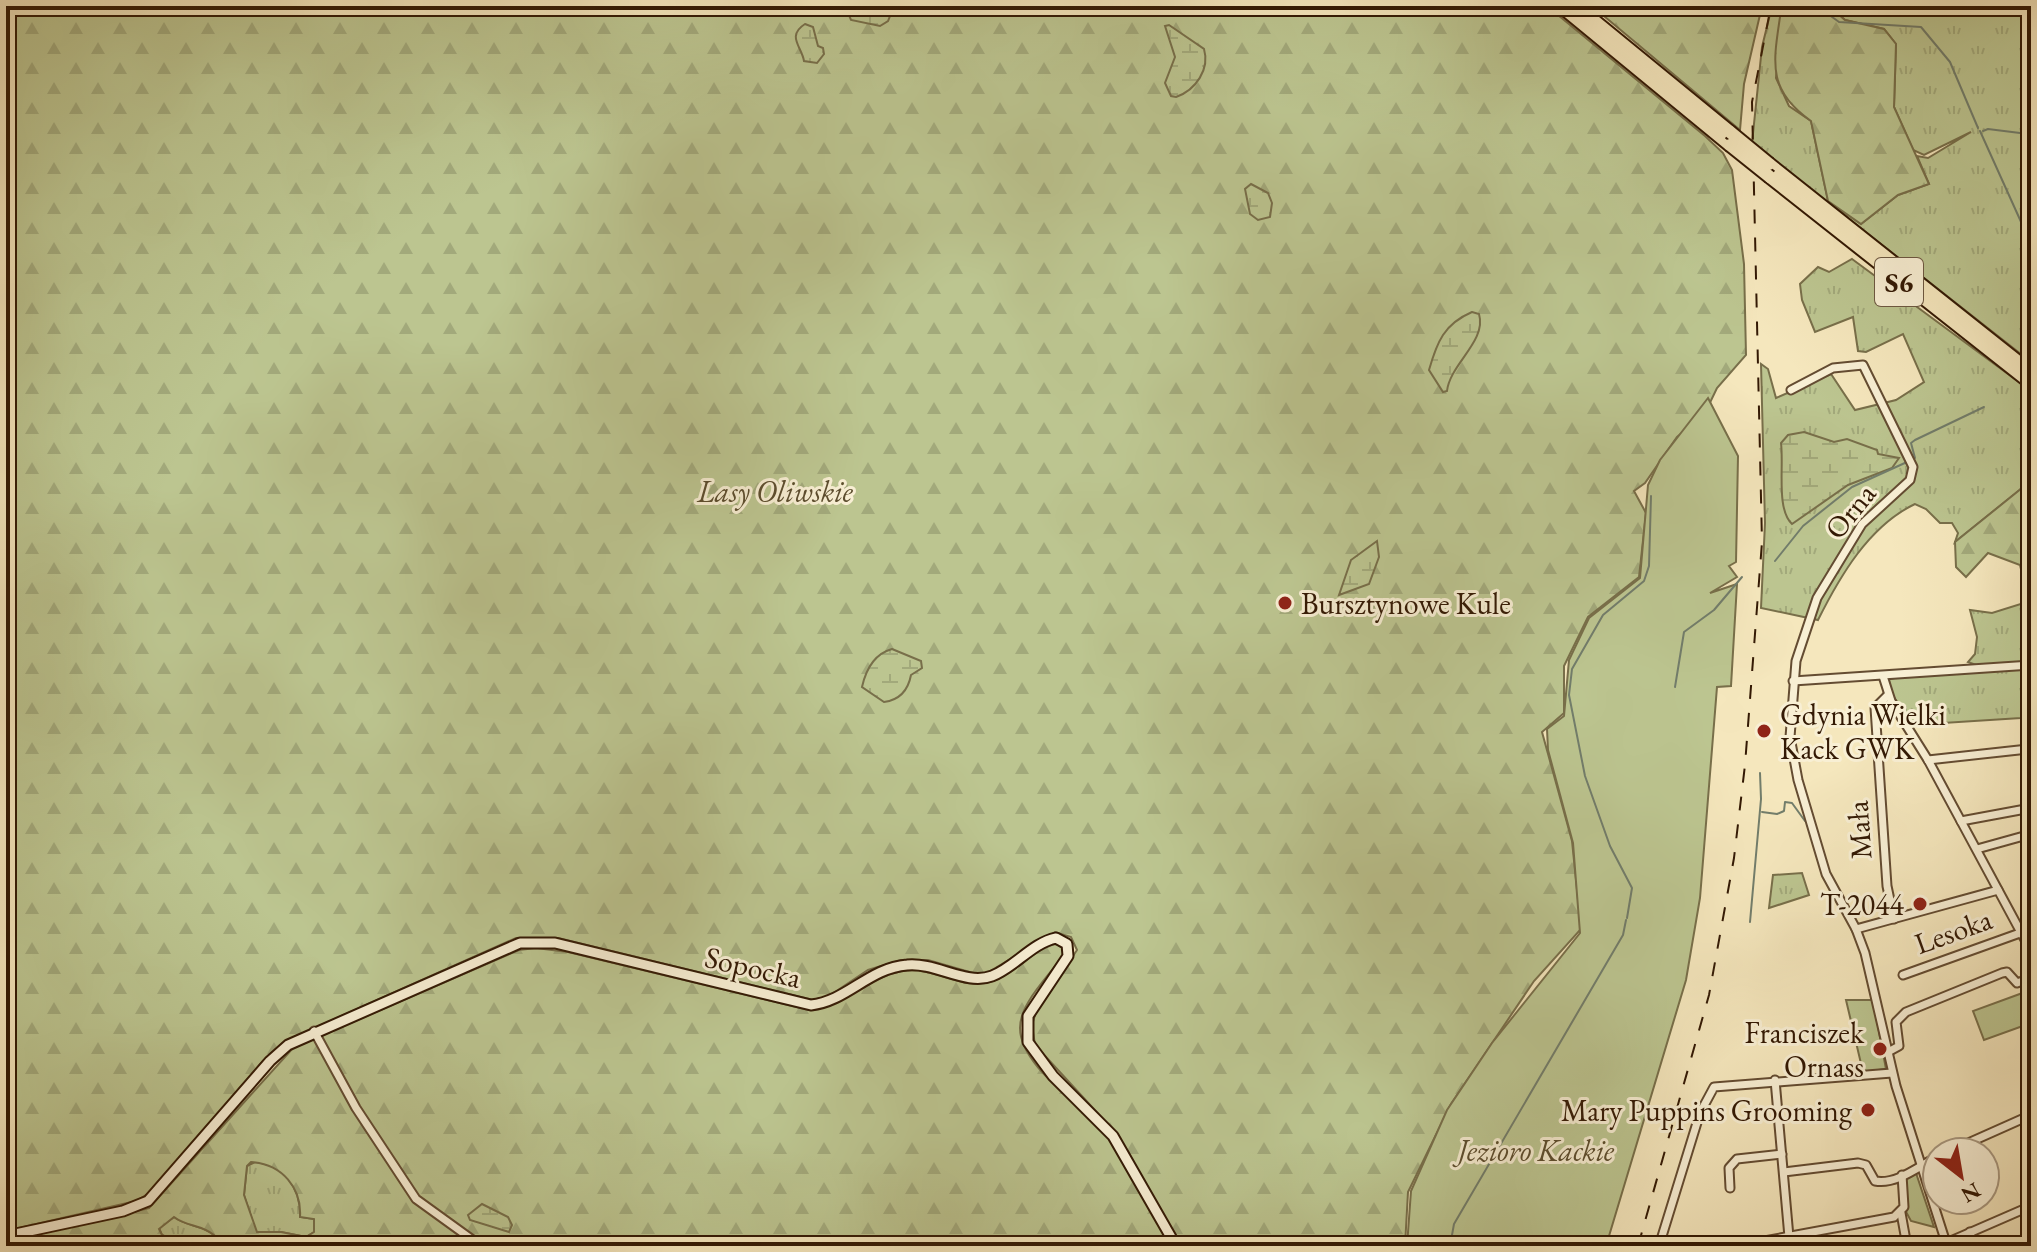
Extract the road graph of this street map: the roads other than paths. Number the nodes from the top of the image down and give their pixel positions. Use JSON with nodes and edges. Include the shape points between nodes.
{"nodes":[{"id":1,"x":1561,"y":6,"type":"edge"},
{"id":2,"x":1576,"y":6,"type":"edge"},
{"id":3,"x":1730,"y":138,"type":"junction"},
{"id":4,"x":1769,"y":171,"type":"junction"},
{"id":5,"x":2031,"y":372,"type":"edge"},
{"id":6,"x":2031,"y":383,"type":"edge"},
{"id":7,"x":1791,"y":390,"type":"dead end"},
{"id":8,"x":2031,"y":665,"type":"edge"},
{"id":9,"x":1883,"y":676,"type":"junction"},
{"id":10,"x":1793,"y":681,"type":"junction"},
{"id":11,"x":1888,"y":695,"type":"junction"},
{"id":12,"x":2031,"y":717,"type":"edge"},
{"id":13,"x":2028,"y":749,"type":"junction"},
{"id":14,"x":1928,"y":760,"type":"junction"},
{"id":15,"x":2031,"y":780,"type":"edge"},
{"id":16,"x":2031,"y":808,"type":"edge"},
{"id":17,"x":1961,"y":821,"type":"junction"},
{"id":18,"x":2031,"y":834,"type":"edge"},
{"id":19,"x":1977,"y":849,"type":"junction"},
{"id":20,"x":1998,"y":890,"type":"junction"},
{"id":21,"x":1894,"y":919,"type":"junction"},
{"id":22,"x":1856,"y":929,"type":"junction"},
{"id":23,"x":2020,"y":933,"type":"junction"},
{"id":24,"x":2031,"y":951,"type":"edge"},
{"id":25,"x":1903,"y":975,"type":"dead end"},
{"id":26,"x":2031,"y":978,"type":"edge"},
{"id":27,"x":314,"y":1031,"type":"junction"},
{"id":28,"x":1888,"y":1052,"type":"junction"},
{"id":29,"x":1892,"y":1073,"type":"junction"},
{"id":30,"x":1775,"y":1080,"type":"junction"},
{"id":31,"x":2031,"y":1115,"type":"edge"},
{"id":32,"x":1984,"y":1136,"type":"edge"},
{"id":33,"x":1782,"y":1154,"type":"junction"},
{"id":34,"x":1921,"y":1167,"type":"joint"},
{"id":35,"x":1784,"y":1172,"type":"junction"},
{"id":36,"x":1902,"y":1175,"type":"junction"},
{"id":37,"x":1730,"y":1188,"type":"dead end"},
{"id":38,"x":2031,"y":1206,"type":"edge"},
{"id":39,"x":1901,"y":1213,"type":"junction"},
{"id":40,"x":1938,"y":1216,"type":"edge"},
{"id":41,"x":1970,"y":1232,"type":"junction"},
{"id":42,"x":6,"y":1236,"type":"edge"},
{"id":43,"x":1789,"y":1237,"type":"junction"},
{"id":44,"x":1947,"y":1244,"type":"edge"},
{"id":45,"x":481,"y":1246,"type":"edge"},
{"id":46,"x":1176,"y":1246,"type":"edge"},
{"id":47,"x":1659,"y":1246,"type":"edge"},
{"id":48,"x":1737,"y":1246,"type":"edge"},
{"id":49,"x":1907,"y":1246,"type":"edge"},
{"id":50,"x":1973,"y":1246,"type":"edge"}],
"edges":[{"from":1,"to":3,"type":"highway","number":"S6"},
{"from":2,"to":3,"type":"highway","number":"S6"},
{"from":3,"to":4,"type":"highway","number":"S6","bridge":true},
{"from":4,"to":5,"type":"highway","number":"S6"},
{"from":4,"to":6,"type":"highway","number":"S6"},
{"from":7,"to":10,"type":"street","name":"Orna","via":[[1833,368],[1863,365],[1913,472],[1853,536],[1817,598],[1800,641]]},
{"from":8,"to":9,"type":"street"},
{"from":9,"to":10,"type":"street"},
{"from":9,"to":11,"type":"street"},
{"from":10,"to":22,"type":"street","via":[[1790,737],[1798,780],[1826,874]]},
{"from":11,"to":14,"type":"street"},
{"from":11,"to":21,"type":"street","name":"Mała","via":[[1875,708],[1887,886]]},
{"from":12,"to":13,"type":"street","via":[[2026,725]]},
{"from":13,"to":14,"type":"street"},
{"from":13,"to":15,"type":"street"},
{"from":14,"to":17,"type":"street"},
{"from":16,"to":17,"type":"street"},
{"from":17,"to":19,"type":"street"},
{"from":18,"to":19,"type":"street"},
{"from":19,"to":20,"type":"street"},
{"from":20,"to":21,"type":"street"},
{"from":20,"to":23,"type":"street"},
{"from":21,"to":22,"type":"street"},
{"from":22,"to":28,"type":"street"},
{"from":23,"to":24,"type":"street"},
{"from":23,"to":25,"type":"street","name":"Lesoka"},
{"from":26,"to":28,"type":"street","via":[[2017,983],[2002,973],[1906,1012],[1896,1022],[1899,1046]]},
{"from":27,"to":42,"type":"main road","name":"Sopocka","via":[[278,1053],[148,1201]]},
{"from":27,"to":45,"type":"street","via":[[356,1108],[416,1199]]},
{"from":27,"to":46,"type":"main road","name":"Sopocka","via":[[527,941],[559,944],[811,1005],[834,1000],[872,974],[899,966],[937,967],[984,979],[1046,941],[1061,939],[1068,956],[1031,1010],[1028,1042],[1053,1076],[1113,1136]]},
{"from":28,"to":29,"type":"street"},
{"from":29,"to":30,"type":"street"},
{"from":29,"to":34,"type":"street"},
{"from":30,"to":33,"type":"street"},
{"from":30,"to":47,"type":"street","via":[[1714,1087],[1700,1113]]},
{"from":31,"to":32,"type":"street"},
{"from":33,"to":35,"type":"street"},
{"from":33,"to":37,"type":"street","via":[[1737,1159],[1729,1168]]},
{"from":34,"to":36,"type":"street"},
{"from":35,"to":36,"type":"street","via":[[1858,1163],[1878,1181]]},
{"from":35,"to":43,"type":"street"},
{"from":36,"to":39,"type":"street"},
{"from":38,"to":41,"type":"street"},
{"from":39,"to":43,"type":"street"},
{"from":39,"to":49,"type":"street"},
{"from":40,"to":44,"type":"street"},
{"from":41,"to":44,"type":"street"},
{"from":41,"to":50,"type":"street"},
{"from":43,"to":48,"type":"street"}]}
